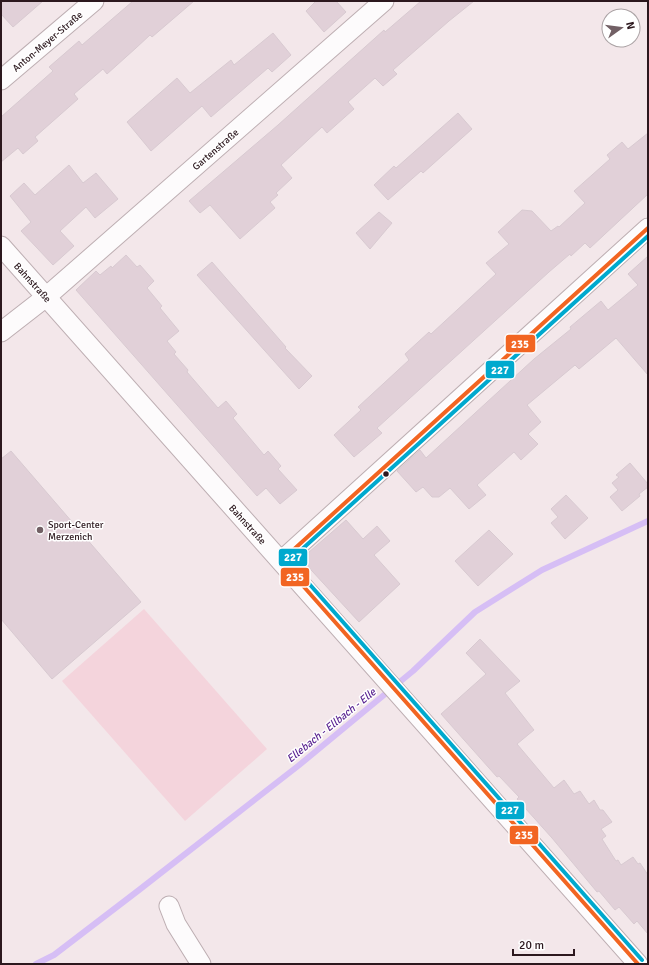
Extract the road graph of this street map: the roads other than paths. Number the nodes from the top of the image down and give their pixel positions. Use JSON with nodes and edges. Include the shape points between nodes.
{"nodes":[{"id":1,"x":94,"y":1,"type":"edge"},
{"id":2,"x":384,"y":1,"type":"edge"},
{"id":3,"x":1,"y":80,"type":"edge"},
{"id":4,"x":648,"y":228,"type":"edge"},
{"id":5,"x":1,"y":246,"type":"edge"},
{"id":6,"x":46,"y":297,"type":"junction"},
{"id":7,"x":1,"y":332,"type":"edge"},
{"id":8,"x":280,"y":561,"type":"junction"},
{"id":9,"x":168,"y":906,"type":"dead end"},
{"id":10,"x":201,"y":964,"type":"edge"},
{"id":11,"x":638,"y":964,"type":"edge"}],
"edges":[{"from":1,"to":3,"type":"street","name":"Anton-Meyer-Straße"},
{"from":2,"to":6,"type":"street","name":"Gartenstraße"},
{"from":4,"to":8,"type":"street"},
{"from":5,"to":6,"type":"street","name":"Bahnstraße"},
{"from":6,"to":7,"type":"street","name":"Gartenstraße"},
{"from":6,"to":8,"type":"street","name":"Bahnstraße"},
{"from":8,"to":11,"type":"street","name":"Bahnstraße"},
{"from":9,"to":10,"type":"street"}]}
